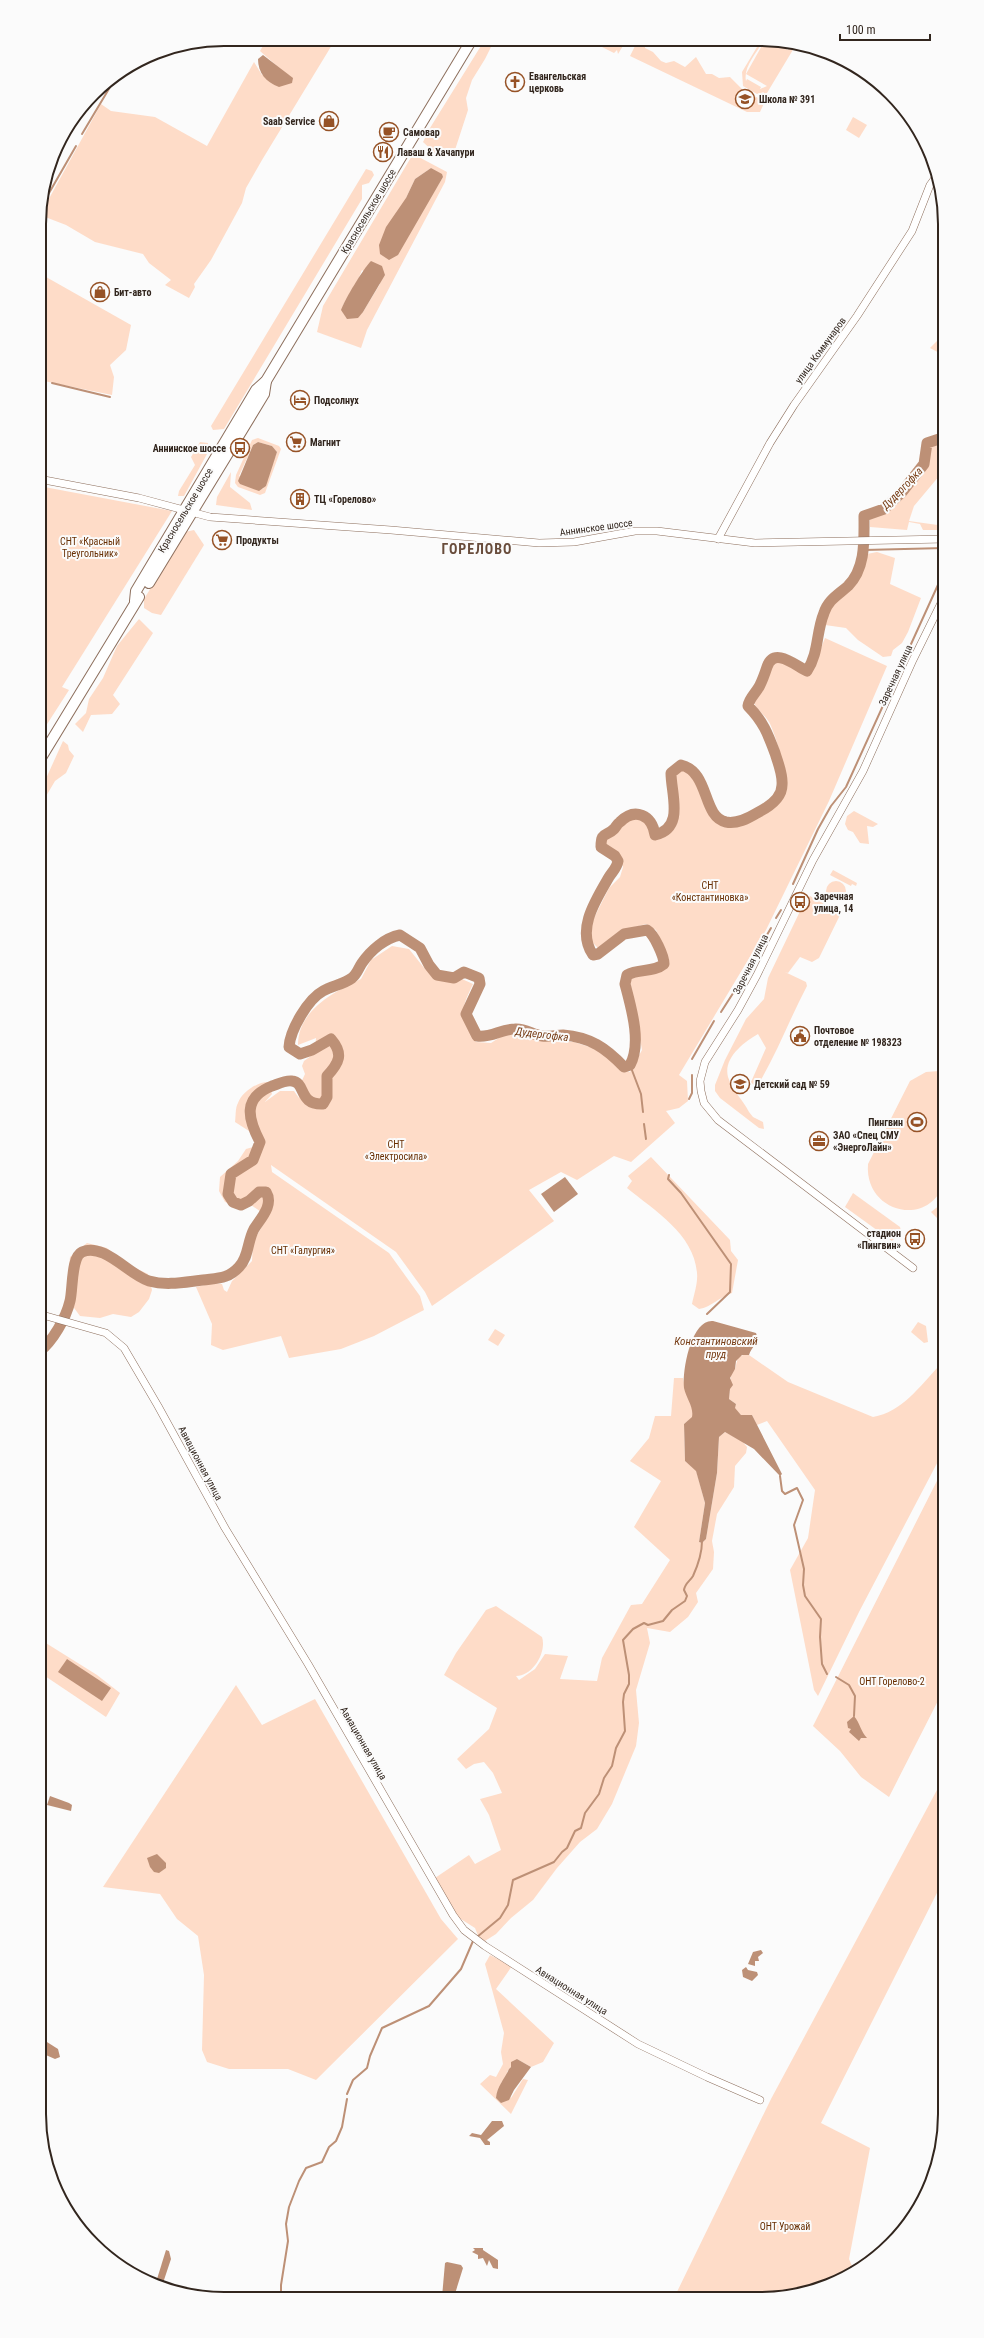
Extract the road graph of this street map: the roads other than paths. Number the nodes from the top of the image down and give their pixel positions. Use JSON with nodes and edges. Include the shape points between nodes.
{"nodes":[{"id":1,"x":467,"y":46,"type":"edge"},
{"id":2,"x":933,"y":181,"type":"edge"},
{"id":3,"x":46,"y":480,"type":"edge"},
{"id":4,"x":189,"y":511,"type":"junction"},
{"id":5,"x":718,"y":539,"type":"junction"},
{"id":6,"x":938,"y":539,"type":"edge"},
{"id":7,"x":938,"y":610,"type":"edge"},
{"id":8,"x":46,"y":749,"type":"edge"},
{"id":9,"x":913,"y":1268,"type":"dead end"},
{"id":10,"x":46,"y":1316,"type":"edge"},
{"id":11,"x":760,"y":2100,"type":"dead end"}],
"edges":[{"from":1,"to":4,"type":"highway","name":"Красносельское шоссе","via":[[266,382],[264,394]]},
{"from":2,"to":5,"type":"street","name":"улица Коммунаров","via":[[912,231],[857,316],[794,405],[766,450]]},
{"from":3,"to":4,"type":"street","name":"Аннинское шоссе","via":[[139,498]]},
{"from":4,"to":5,"type":"street","name":"Аннинское шоссе","via":[[210,517],[258,522],[544,543],[574,542],[635,531],[657,531]]},
{"from":4,"to":8,"type":"highway","name":"Красносельское шоссе","via":[[142,594],[135,601]]},
{"from":5,"to":6,"type":"street","name":"Аннинское шоссе","via":[[755,543]]},
{"from":7,"to":9,"type":"street","name":"Заречная улица","via":[[862,770],[813,860],[757,975],[705,1062],[700,1081],[704,1104],[718,1120]]},
{"from":10,"to":11,"type":"street","name":"Авиационная улица","via":[[106,1333],[124,1348],[225,1528],[308,1664],[409,1842],[464,1930],[638,2044]]}]}
